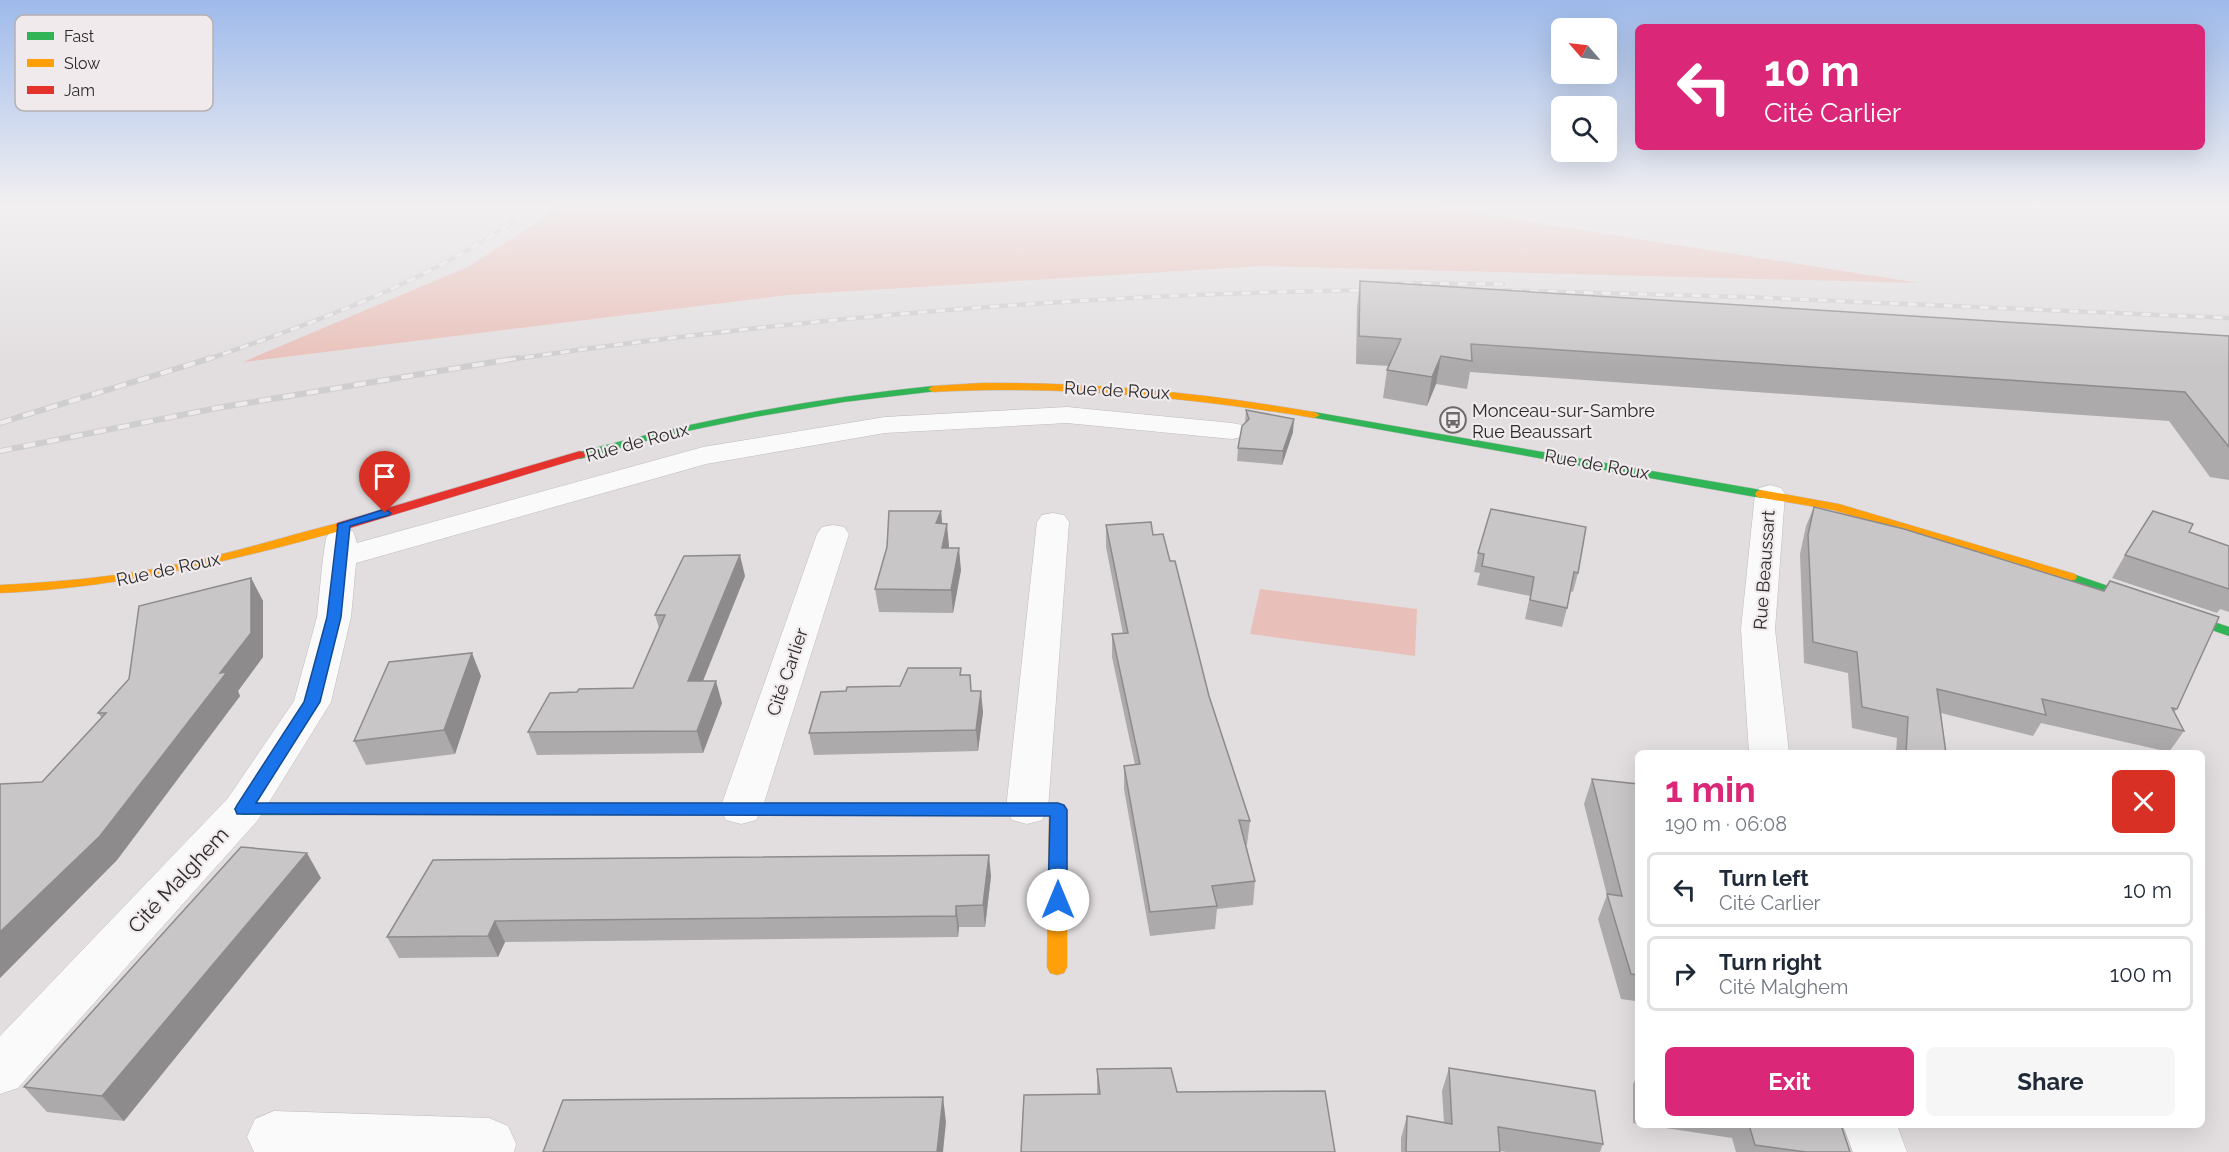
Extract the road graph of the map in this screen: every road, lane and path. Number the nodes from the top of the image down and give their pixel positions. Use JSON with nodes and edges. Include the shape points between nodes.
{"nodes":[{"id":1,"x":1232,"y":431,"type":"dead end"},
{"id":2,"x":1770,"y":494,"type":"junction"},
{"id":3,"x":1053,"y":522,"type":"dead end"},
{"id":4,"x":833,"y":534,"type":"dead end"},
{"id":5,"x":342,"y":541,"type":"junction"},
{"id":6,"x":0,"y":589,"type":"edge"},
{"id":7,"x":2229,"y":632,"type":"edge"},
{"id":8,"x":1769,"y":750,"type":"edge"},
{"id":9,"x":243,"y":809,"type":"junction"},
{"id":10,"x":741,"y":809,"type":"junction"},
{"id":11,"x":1027,"y":810,"type":"junction"},
{"id":12,"x":1057,"y":967,"type":"dead end"},
{"id":13,"x":0,"y":1071,"type":"edge"},
{"id":14,"x":1871,"y":1128,"type":"edge"},
{"id":15,"x":274,"y":1137,"type":"dead end"},
{"id":16,"x":487,"y":1152,"type":"edge"},
{"id":17,"x":1880,"y":1152,"type":"edge"}],
"edges":[{"from":1,"to":5,"type":"street","name":"Rue de Roux","via":[[1066,415],[885,425],[703,456]]},
{"from":2,"to":5,"type":"main road","name":"Rue de Roux","via":[[1191,395],[1114,388],[1005,386],[858,397],[745,414],[632,442]]},
{"from":2,"to":7,"type":"main road","name":"Rue de Roux","via":[[1925,531],[2098,585]]},
{"from":2,"to":8,"type":"street","name":"Rue Beaussart","via":[[1758,629]]},
{"from":3,"to":11,"type":"street"},
{"from":4,"to":10,"type":"street","name":"Cité Carlier"},
{"from":5,"to":6,"type":"main road","name":"Rue de Roux","via":[[246,552],[147,575],[65,587]]},
{"from":5,"to":9,"type":"street","name":"Cité Malghem","via":[[334,617],[312,702]]},
{"from":9,"to":10,"type":"main road"},
{"from":9,"to":13,"type":"street","name":"Cité Malghem"},
{"from":10,"to":11,"type":"main road"},
{"from":11,"to":12,"type":"main road","via":[[1058,810]]},
{"from":14,"to":17,"type":"street"},
{"from":15,"to":16,"type":"street","via":[[489,1144]]}]}
